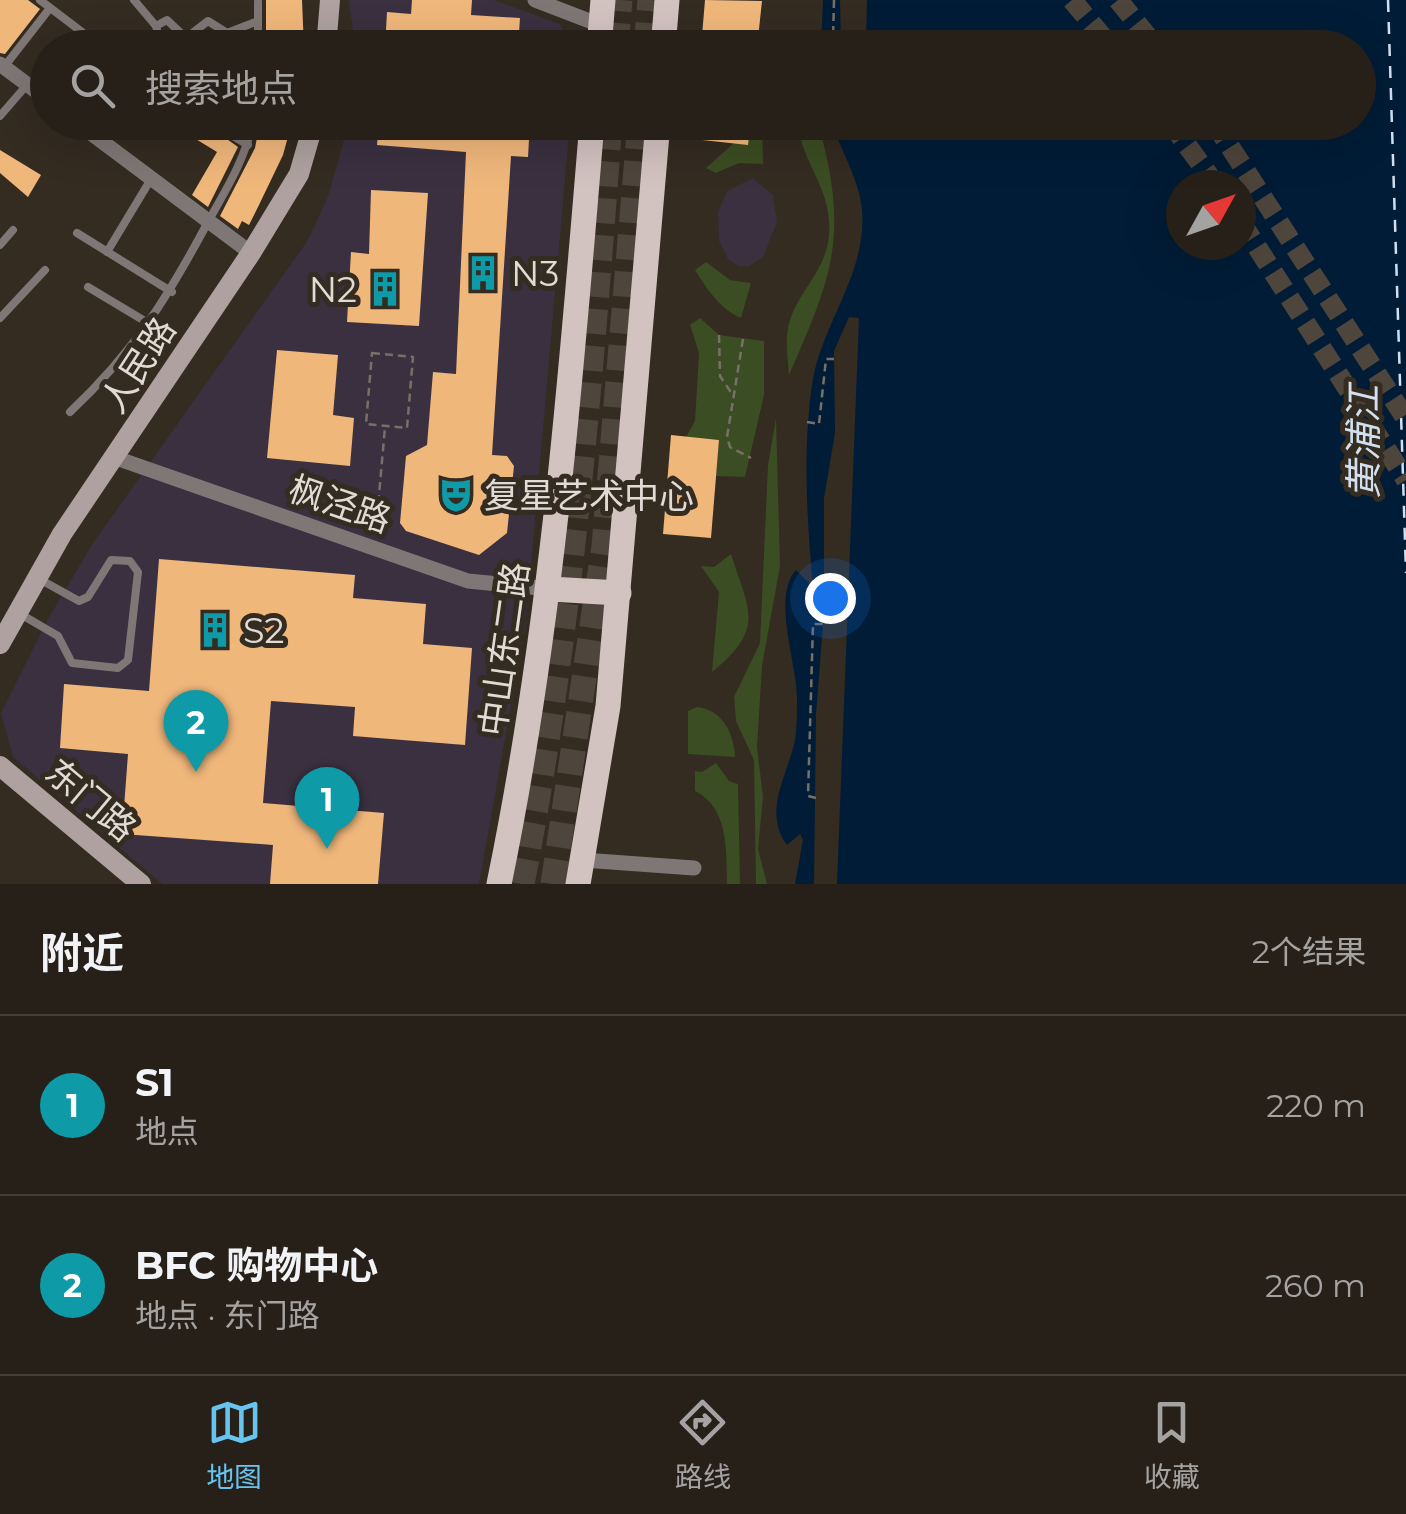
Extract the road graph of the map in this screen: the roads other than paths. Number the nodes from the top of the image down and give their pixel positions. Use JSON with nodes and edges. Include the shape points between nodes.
{"nodes":[{"id":1,"x":40,"y":0,"type":"edge"},
{"id":2,"x":134,"y":0,"type":"edge"},
{"id":3,"x":330,"y":0,"type":"edge"},
{"id":4,"x":535,"y":0,"type":"edge"},
{"id":5,"x":667,"y":0,"type":"edge"},
{"id":6,"x":258,"y":2,"type":"edge"},
{"id":7,"x":50,"y":8,"type":"junction"},
{"id":8,"x":258,"y":20,"type":"junction"},
{"id":9,"x":601,"y":24,"type":"edge"},
{"id":10,"x":156,"y":26,"type":"junction"},
{"id":11,"x":32,"y":30,"type":"edge"},
{"id":12,"x":79,"y":30,"type":"edge"},
{"id":13,"x":157,"y":30,"type":"edge"},
{"id":14,"x":178,"y":30,"type":"edge"},
{"id":15,"x":196,"y":30,"type":"edge"},
{"id":16,"x":222,"y":30,"type":"edge"},
{"id":17,"x":233,"y":30,"type":"edge"},
{"id":18,"x":258,"y":30,"type":"edge"},
{"id":19,"x":328,"y":30,"type":"edge"},
{"id":20,"x":664,"y":30,"type":"edge"},
{"id":21,"x":30,"y":32,"type":"edge"},
{"id":22,"x":2,"y":66,"type":"edge"},
{"id":23,"x":27,"y":85,"type":"junction"},
{"id":24,"x":30,"y":87,"type":"edge"},
{"id":25,"x":0,"y":116,"type":"edge"},
{"id":26,"x":110,"y":140,"type":"edge"},
{"id":27,"x":238,"y":140,"type":"edge"},
{"id":28,"x":249,"y":140,"type":"edge"},
{"id":29,"x":309,"y":140,"type":"edge"},
{"id":30,"x":590,"y":140,"type":"edge"},
{"id":31,"x":656,"y":140,"type":"edge"},
{"id":32,"x":248,"y":146,"type":"junction"},
{"id":33,"x":151,"y":178,"type":"junction"},
{"id":34,"x":208,"y":222,"type":"junction"},
{"id":35,"x":14,"y":230,"type":"dead end"},
{"id":36,"x":77,"y":234,"type":"dead end"},
{"id":37,"x":0,"y":244,"type":"edge"},
{"id":38,"x":107,"y":252,"type":"junction"},
{"id":39,"x":251,"y":253,"type":"junction"},
{"id":40,"x":45,"y":270,"type":"dead end"},
{"id":41,"x":88,"y":287,"type":"dead end"},
{"id":42,"x":172,"y":292,"type":"junction"},
{"id":43,"x":0,"y":318,"type":"edge"},
{"id":44,"x":148,"y":323,"type":"junction"},
{"id":45,"x":70,"y":412,"type":"dead end"},
{"id":46,"x":116,"y":458,"type":"junction"},
{"id":47,"x":36,"y":578,"type":"junction"},
{"id":48,"x":550,"y":589,"type":"junction"},
{"id":49,"x":618,"y":593,"type":"junction"},
{"id":50,"x":18,"y":612,"type":"junction"},
{"id":51,"x":1,"y":639,"type":"edge"},
{"id":52,"x":0,"y":766,"type":"edge"},
{"id":53,"x":694,"y":868,"type":"dead end"},
{"id":54,"x":581,"y":872,"type":"edge"},
{"id":55,"x":141,"y":884,"type":"edge"},
{"id":56,"x":500,"y":884,"type":"edge"}],
"edges":[{"from":1,"to":7,"type":"lane"},
{"from":2,"to":10,"type":"lane"},
{"from":3,"to":19,"type":"street"},
{"from":4,"to":9,"type":"street"},
{"from":5,"to":20,"type":"main road"},
{"from":6,"to":8,"type":"lane"},
{"from":7,"to":11,"type":"lane"},
{"from":7,"to":12,"type":"lane"},
{"from":8,"to":17,"type":"lane"},
{"from":8,"to":18,"type":"lane"},
{"from":10,"to":13,"type":"lane"},
{"from":10,"to":14,"type":"lane","via":[[167,20]]},
{"from":15,"to":16,"type":"lane","via":[[208,21]]},
{"from":21,"to":22,"type":"lane"},
{"from":22,"to":23,"type":"street"},
{"from":23,"to":24,"type":"street"},
{"from":23,"to":25,"type":"lane"},
{"from":26,"to":33,"type":"street"},
{"from":27,"to":32,"type":"lane"},
{"from":28,"to":32,"type":"lane"},
{"from":29,"to":39,"type":"street","name":"人民路","via":[[300,174]]},
{"from":30,"to":48,"type":"main road","name":"中山东二路"},
{"from":31,"to":49,"type":"main road"},
{"from":32,"to":34,"type":"lane"},
{"from":33,"to":34,"type":"street"},
{"from":33,"to":38,"type":"lane"},
{"from":34,"to":39,"type":"street"},
{"from":34,"to":42,"type":"lane"},
{"from":35,"to":37,"type":"lane"},
{"from":36,"to":38,"type":"lane"},
{"from":38,"to":42,"type":"lane"},
{"from":39,"to":46,"type":"street","name":"人民路"},
{"from":40,"to":43,"type":"lane"},
{"from":41,"to":44,"type":"lane"},
{"from":42,"to":44,"type":"lane"},
{"from":44,"to":45,"type":"lane"},
{"from":46,"to":47,"type":"street","name":"人民路"},
{"from":46,"to":48,"type":"street","name":"枫泾路","via":[[468,581]]},
{"from":47,"to":50,"type":"street","name":"人民路"},
{"from":47,"to":50,"type":"lane","via":[[78,601],[88,597],[111,560],[130,561],[138,572],[128,660],[118,668],[72,662],[58,636]]},
{"from":48,"to":49,"type":"main road"},
{"from":48,"to":56,"type":"main road","name":"中山东二路"},
{"from":49,"to":54,"type":"main road"},
{"from":50,"to":51,"type":"street","name":"人民路"},
{"from":52,"to":55,"type":"street","name":"东门路"},
{"from":53,"to":54,"type":"street"}]}
